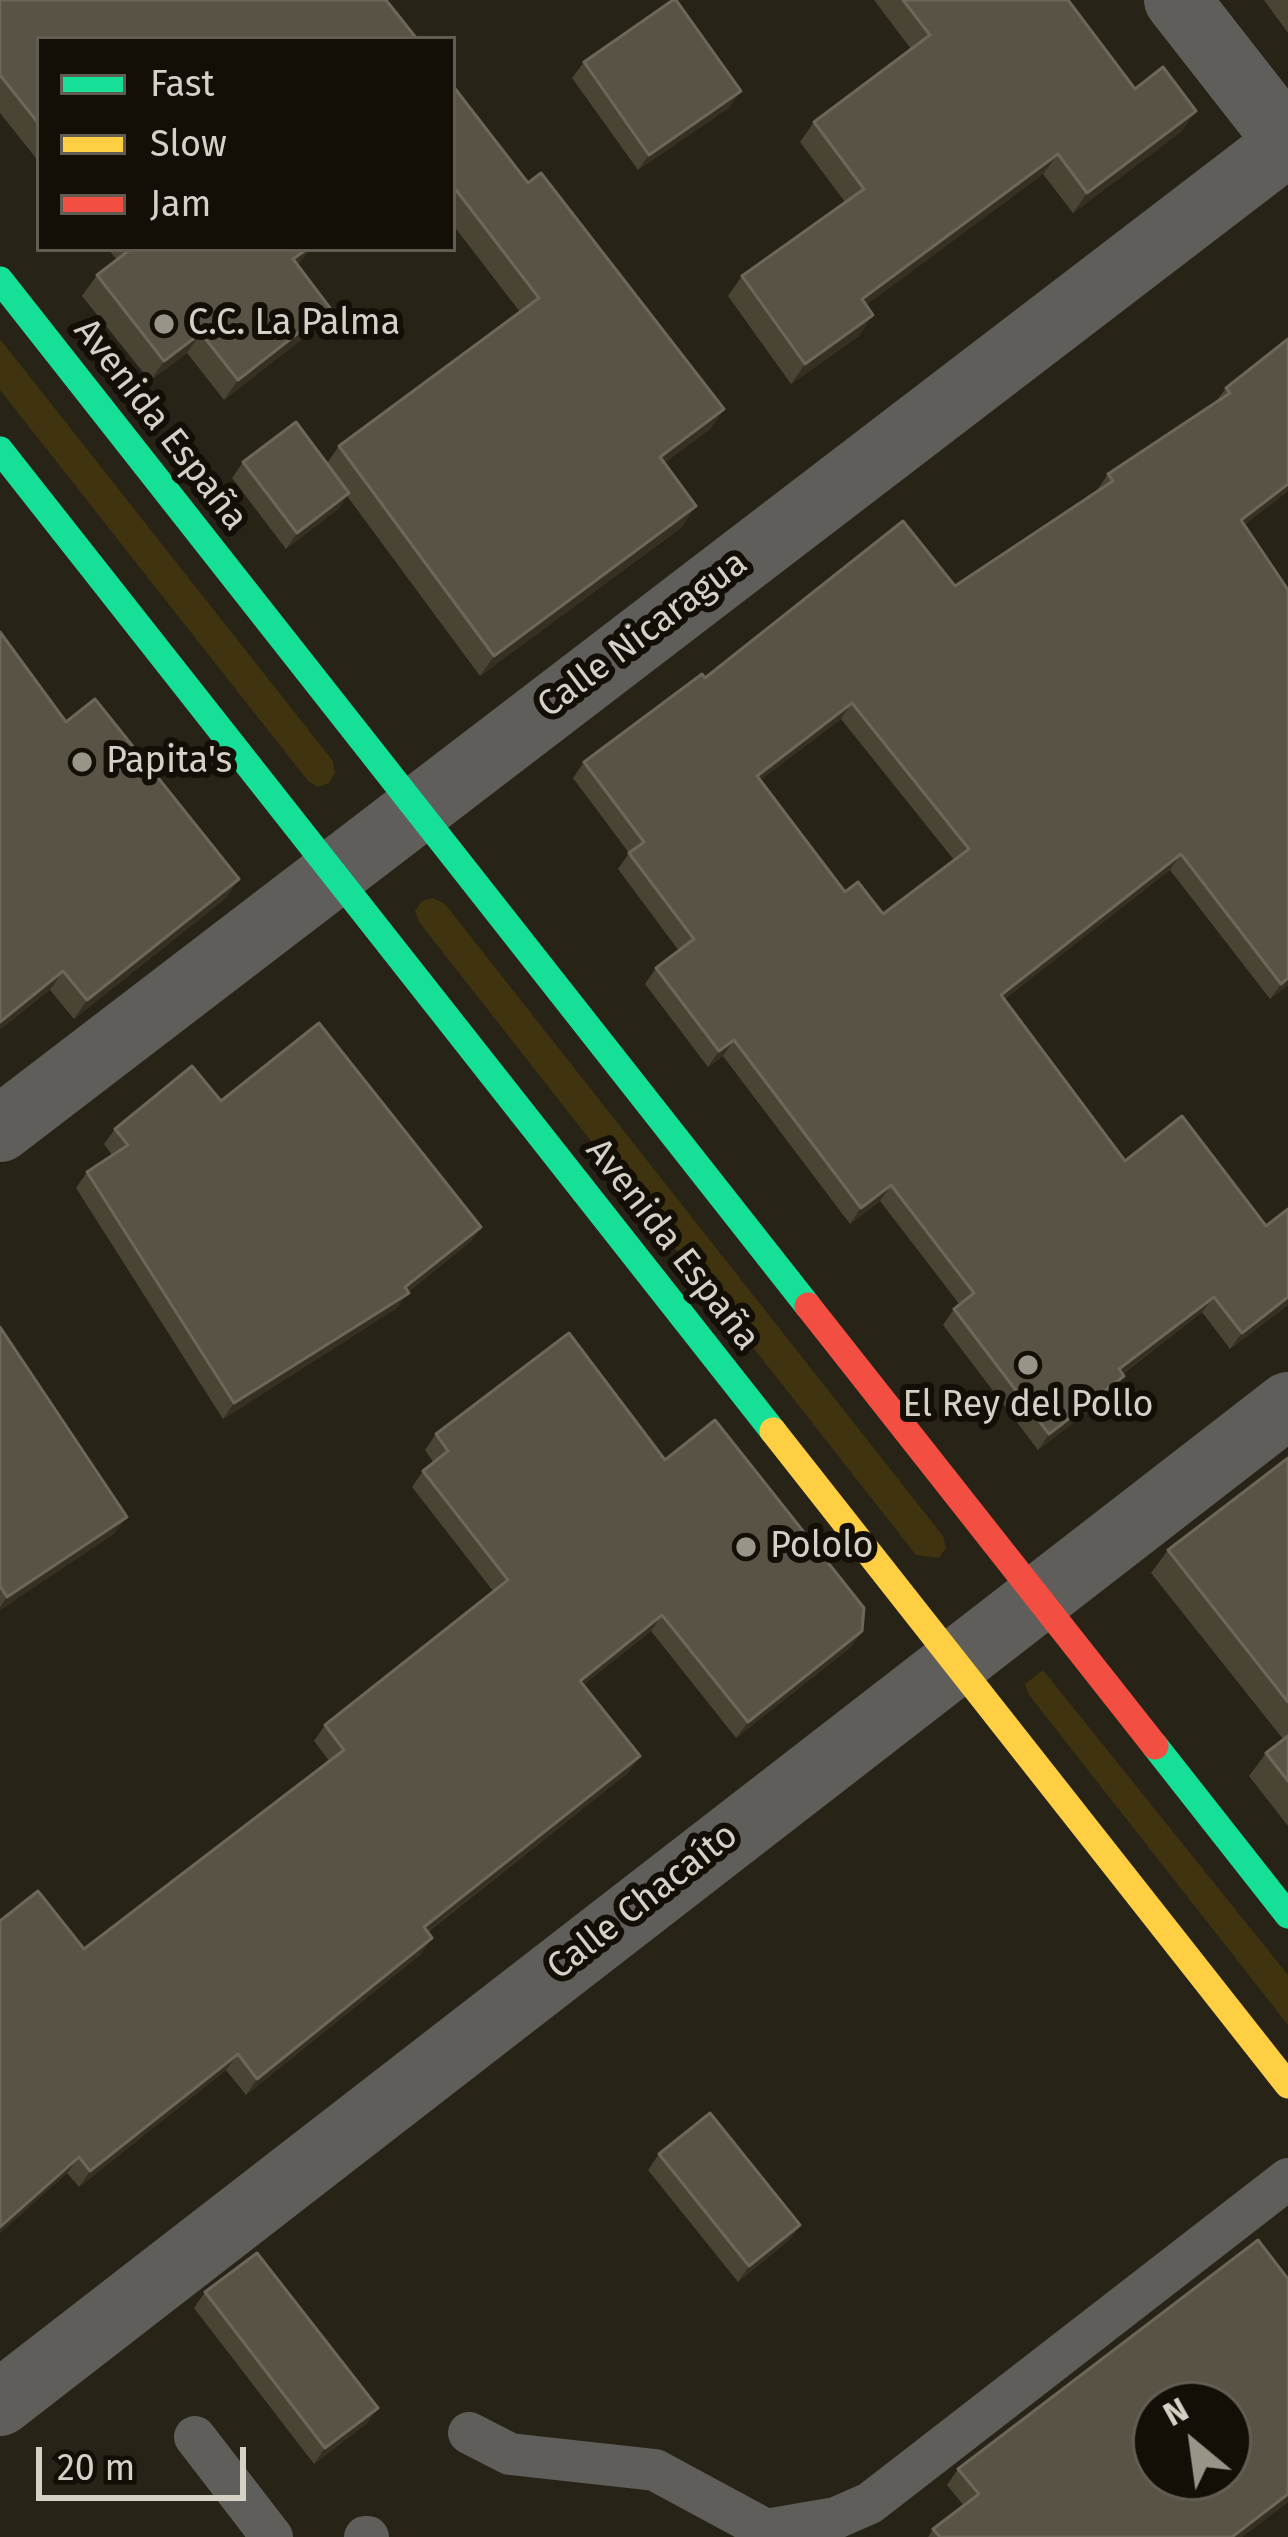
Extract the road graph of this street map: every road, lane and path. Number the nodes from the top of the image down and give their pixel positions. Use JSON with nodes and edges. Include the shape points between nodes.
{"nodes":[{"id":1,"x":1177,"y":0,"type":"edge"},
{"id":2,"x":1288,"y":142,"type":"edge"},
{"id":3,"x":0,"y":280,"type":"edge"},
{"id":4,"x":0,"y":450,"type":"edge"},
{"id":5,"x":416,"y":808,"type":"junction"},
{"id":6,"x":332,"y":872,"type":"junction"},
{"id":7,"x":0,"y":1130,"type":"edge"},
{"id":8,"x":1288,"y":1405,"type":"edge"},
{"id":9,"x":1038,"y":1597,"type":"junction"},
{"id":10,"x":955,"y":1662,"type":"junction"},
{"id":11,"x":1288,"y":1915,"type":"edge"},
{"id":12,"x":1288,"y":2085,"type":"edge"},
{"id":13,"x":1288,"y":2179,"type":"edge"},
{"id":14,"x":0,"y":2403,"type":"edge"},
{"id":15,"x":469,"y":2433,"type":"dead end"},
{"id":16,"x":195,"y":2437,"type":"dead end"},
{"id":17,"x":272,"y":2537,"type":"edge"}],
"edges":[{"from":1,"to":2,"type":"street"},
{"from":2,"to":5,"type":"street","name":"Calle Nicaragua"},
{"from":3,"to":5,"type":"main road","name":"Avenida España"},
{"from":4,"to":6,"type":"main road","name":"Avenida España"},
{"from":5,"to":6,"type":"street","name":"Calle Nicaragua"},
{"from":5,"to":9,"type":"main road","name":"Avenida España"},
{"from":6,"to":7,"type":"street","name":"Calle Nicaragua"},
{"from":6,"to":10,"type":"main road","name":"Avenida España"},
{"from":8,"to":9,"type":"street","name":"Calle Chacaíto"},
{"from":9,"to":10,"type":"street","name":"Calle Chacaíto"},
{"from":9,"to":11,"type":"main road","name":"Avenida España"},
{"from":10,"to":12,"type":"main road","name":"Avenida España"},
{"from":10,"to":14,"type":"street","name":"Calle Chacaíto"},
{"from":13,"to":15,"type":"lane","via":[[870,2503],[836,2518],[766,2530],[655,2470],[509,2454]]},
{"from":16,"to":17,"type":"lane"}]}
